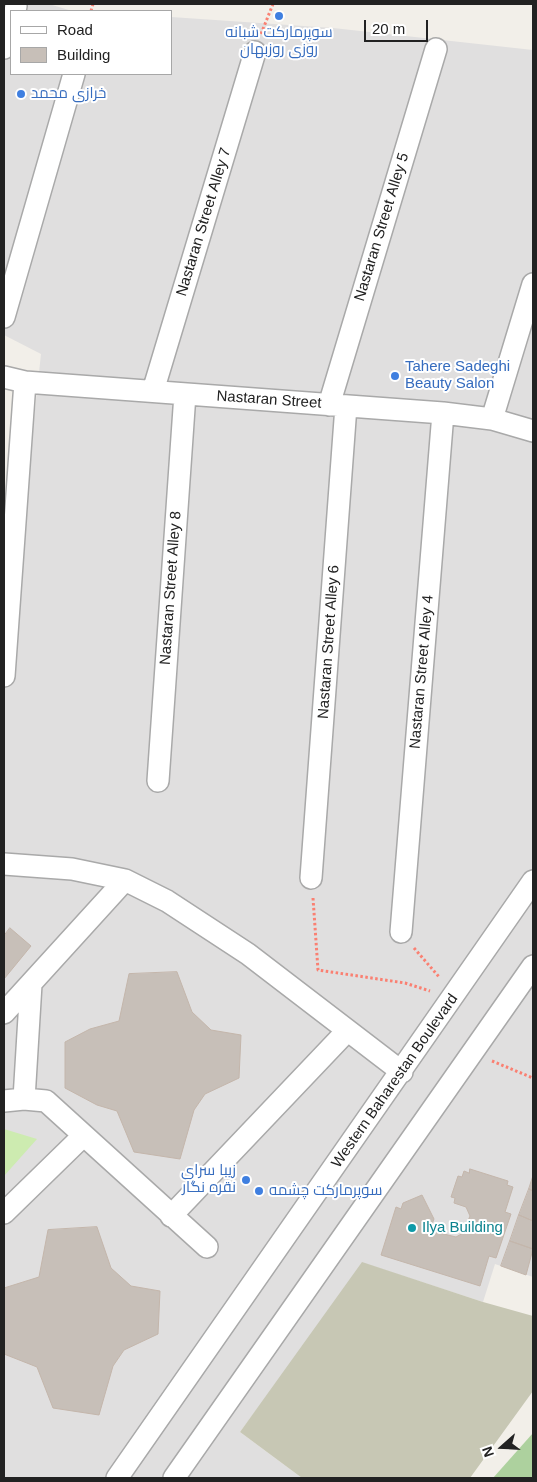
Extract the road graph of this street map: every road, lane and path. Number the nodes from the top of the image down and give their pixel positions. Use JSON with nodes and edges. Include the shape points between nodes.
{"nodes":[{"id":1,"x":273,"y":4,"type":"edge"},
{"id":2,"x":10,"y":28,"type":"edge"},
{"id":3,"x":4,"y":48,"type":"edge"},
{"id":4,"x":436,"y":49,"type":"dead end"},
{"id":5,"x":255,"y":52,"type":"joint"},
{"id":6,"x":74,"y":75,"type":"edge"},
{"id":7,"x":533,"y":284,"type":"edge"},
{"id":8,"x":4,"y":317,"type":"edge"},
{"id":9,"x":4,"y":377,"type":"edge"},
{"id":10,"x":25,"y":382,"type":"junction"},
{"id":11,"x":153,"y":391,"type":"junction"},
{"id":12,"x":185,"y":394,"type":"junction"},
{"id":13,"x":337,"y":405,"type":"junction"},
{"id":14,"x":443,"y":413,"type":"junction"},
{"id":15,"x":492,"y":419,"type":"junction"},
{"id":16,"x":533,"y":431,"type":"edge"},
{"id":17,"x":4,"y":676,"type":"edge"},
{"id":18,"x":158,"y":781,"type":"dead end"},
{"id":19,"x":4,"y":864,"type":"edge"},
{"id":20,"x":311,"y":878,"type":"joint"},
{"id":21,"x":125,"y":880,"type":"junction"},
{"id":22,"x":533,"y":881,"type":"edge"},
{"id":23,"x":401,"y":932,"type":"joint"},
{"id":24,"x":533,"y":966,"type":"edge"},
{"id":25,"x":440,"y":978,"type":"dead end"},
{"id":26,"x":31,"y":984,"type":"junction"},
{"id":27,"x":430,"y":991,"type":"dead end"},
{"id":28,"x":4,"y":1013,"type":"edge"},
{"id":29,"x":348,"y":1030,"type":"junction"},
{"id":30,"x":474,"y":1050,"type":"junction"},
{"id":31,"x":402,"y":1072,"type":"junction"},
{"id":32,"x":533,"y":1078,"type":"edge"},
{"id":33,"x":14,"y":1100,"type":"edge"},
{"id":34,"x":83,"y":1136,"type":"junction"},
{"id":35,"x":4,"y":1212,"type":"edge"},
{"id":36,"x":171,"y":1216,"type":"junction"},
{"id":37,"x":207,"y":1247,"type":"dead end"},
{"id":38,"x":117,"y":1478,"type":"edge"},
{"id":39,"x":174,"y":1478,"type":"edge"}],
"edges":[{"from":1,"to":5,"type":"path"},
{"from":2,"to":3,"type":"street"},
{"from":4,"to":13,"type":"street","name":"Nastaran Street Alley 5"},
{"from":5,"to":11,"type":"street","name":"Nastaran Street Alley 7"},
{"from":6,"to":8,"type":"street"},
{"from":7,"to":15,"type":"street"},
{"from":9,"to":10,"type":"street","name":"Nastaran Street"},
{"from":10,"to":11,"type":"street","name":"Nastaran Street"},
{"from":10,"to":17,"type":"street"},
{"from":11,"to":12,"type":"street","name":"Nastaran Street"},
{"from":12,"to":13,"type":"street","name":"Nastaran Street"},
{"from":12,"to":18,"type":"street","name":"Nastaran Street Alley 8"},
{"from":13,"to":14,"type":"street","name":"Nastaran Street"},
{"from":13,"to":20,"type":"street","name":"Nastaran Street Alley 6"},
{"from":14,"to":15,"type":"street","name":"Nastaran Street"},
{"from":14,"to":23,"type":"street","name":"Nastaran Street Alley 4"},
{"from":15,"to":16,"type":"street","name":"Nastaran Street"},
{"from":19,"to":21,"type":"street","via":[[72,869]]},
{"from":20,"to":27,"type":"path","via":[[318,970],[405,983]]},
{"from":21,"to":26,"type":"street"},
{"from":21,"to":29,"type":"street","via":[[167,900],[240,949]]},
{"from":22,"to":31,"type":"street","name":"Western Baharestan Boulevard"},
{"from":23,"to":25,"type":"path"},
{"from":24,"to":30,"type":"street"},
{"from":26,"to":28,"type":"street"},
{"from":26,"to":33,"type":"street"},
{"from":29,"to":31,"type":"street"},
{"from":29,"to":36,"type":"street"},
{"from":30,"to":32,"type":"path"},
{"from":30,"to":39,"type":"street"},
{"from":31,"to":38,"type":"street","name":"Western Baharestan Boulevard"},
{"from":33,"to":34,"type":"street","via":[[46,1101]]},
{"from":34,"to":35,"type":"street"},
{"from":34,"to":36,"type":"street"},
{"from":36,"to":37,"type":"street"}]}
